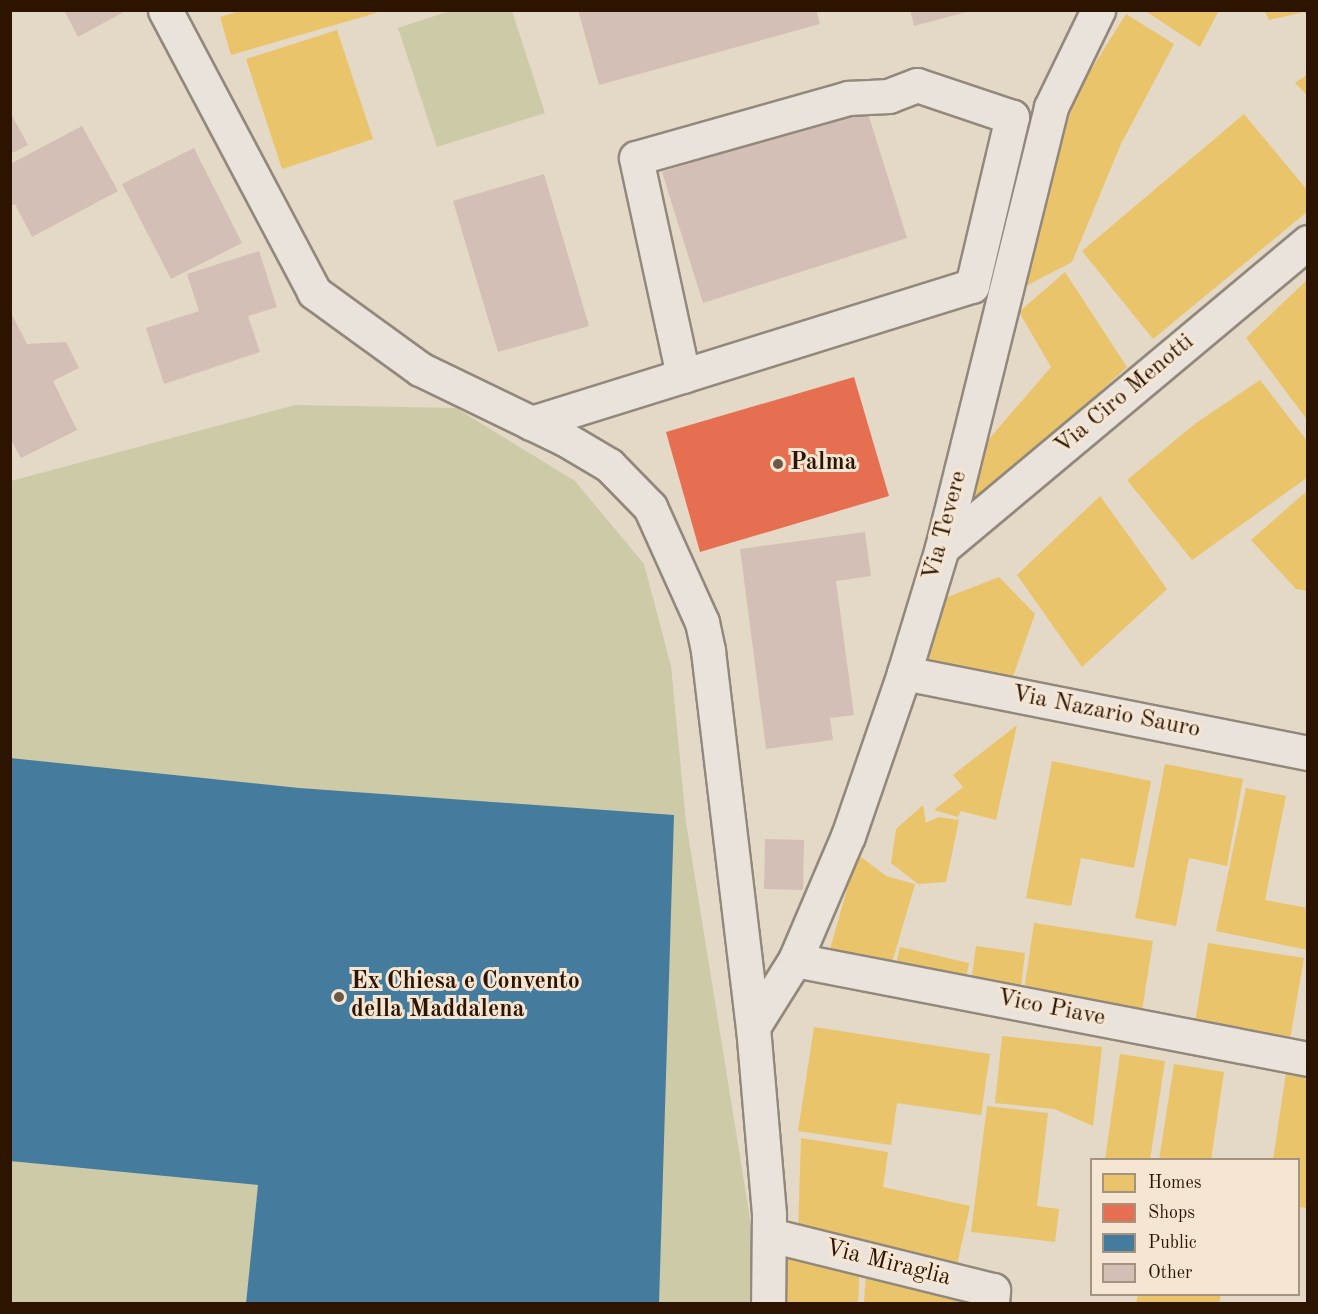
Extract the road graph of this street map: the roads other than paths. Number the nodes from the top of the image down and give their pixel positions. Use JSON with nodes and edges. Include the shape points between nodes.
{"nodes":[{"id":1,"x":165,"y":10,"type":"edge"},
{"id":2,"x":1098,"y":10,"type":"edge"},
{"id":3,"x":1308,"y":243,"type":"edge"},
{"id":4,"x":682,"y":376,"type":"junction"},
{"id":5,"x":531,"y":423,"type":"junction"},
{"id":6,"x":942,"y":548,"type":"junction"},
{"id":7,"x":904,"y":673,"type":"junction"},
{"id":8,"x":1308,"y":753,"type":"edge"},
{"id":9,"x":795,"y":960,"type":"junction"},
{"id":10,"x":753,"y":1028,"type":"junction"},
{"id":11,"x":1308,"y":1059,"type":"edge"},
{"id":12,"x":770,"y":1235,"type":"junction"},
{"id":13,"x":768,"y":1304,"type":"edge"},
{"id":14,"x":992,"y":1304,"type":"edge"}],
"edges":[{"from":1,"to":5,"type":"street","via":[[314,292],[420,369]]},
{"from":2,"to":6,"type":"street","name":"Via Tevere","via":[[1051,107]]},
{"from":3,"to":6,"type":"street","name":"Via Ciro Menotti"},
{"from":4,"to":4,"type":"street","via":[[972,286],[1011,117],[917,85],[889,96],[848,98],[636,158]]},
{"from":4,"to":5,"type":"street"},
{"from":5,"to":10,"type":"street","via":[[609,465],[634,487],[650,507],[702,622]]},
{"from":6,"to":7,"type":"street","name":"Via Tevere"},
{"from":7,"to":8,"type":"street","name":"Via Nazario Sauro"},
{"from":7,"to":9,"type":"street","name":"Via Tevere","via":[[848,836]]},
{"from":9,"to":10,"type":"street","name":"Via Tevere"},
{"from":9,"to":11,"type":"street","name":"Vico Piave"},
{"from":10,"to":12,"type":"street"},
{"from":12,"to":13,"type":"street"},
{"from":12,"to":14,"type":"street","name":"Via Miraglia","via":[[993,1290]]}]}
